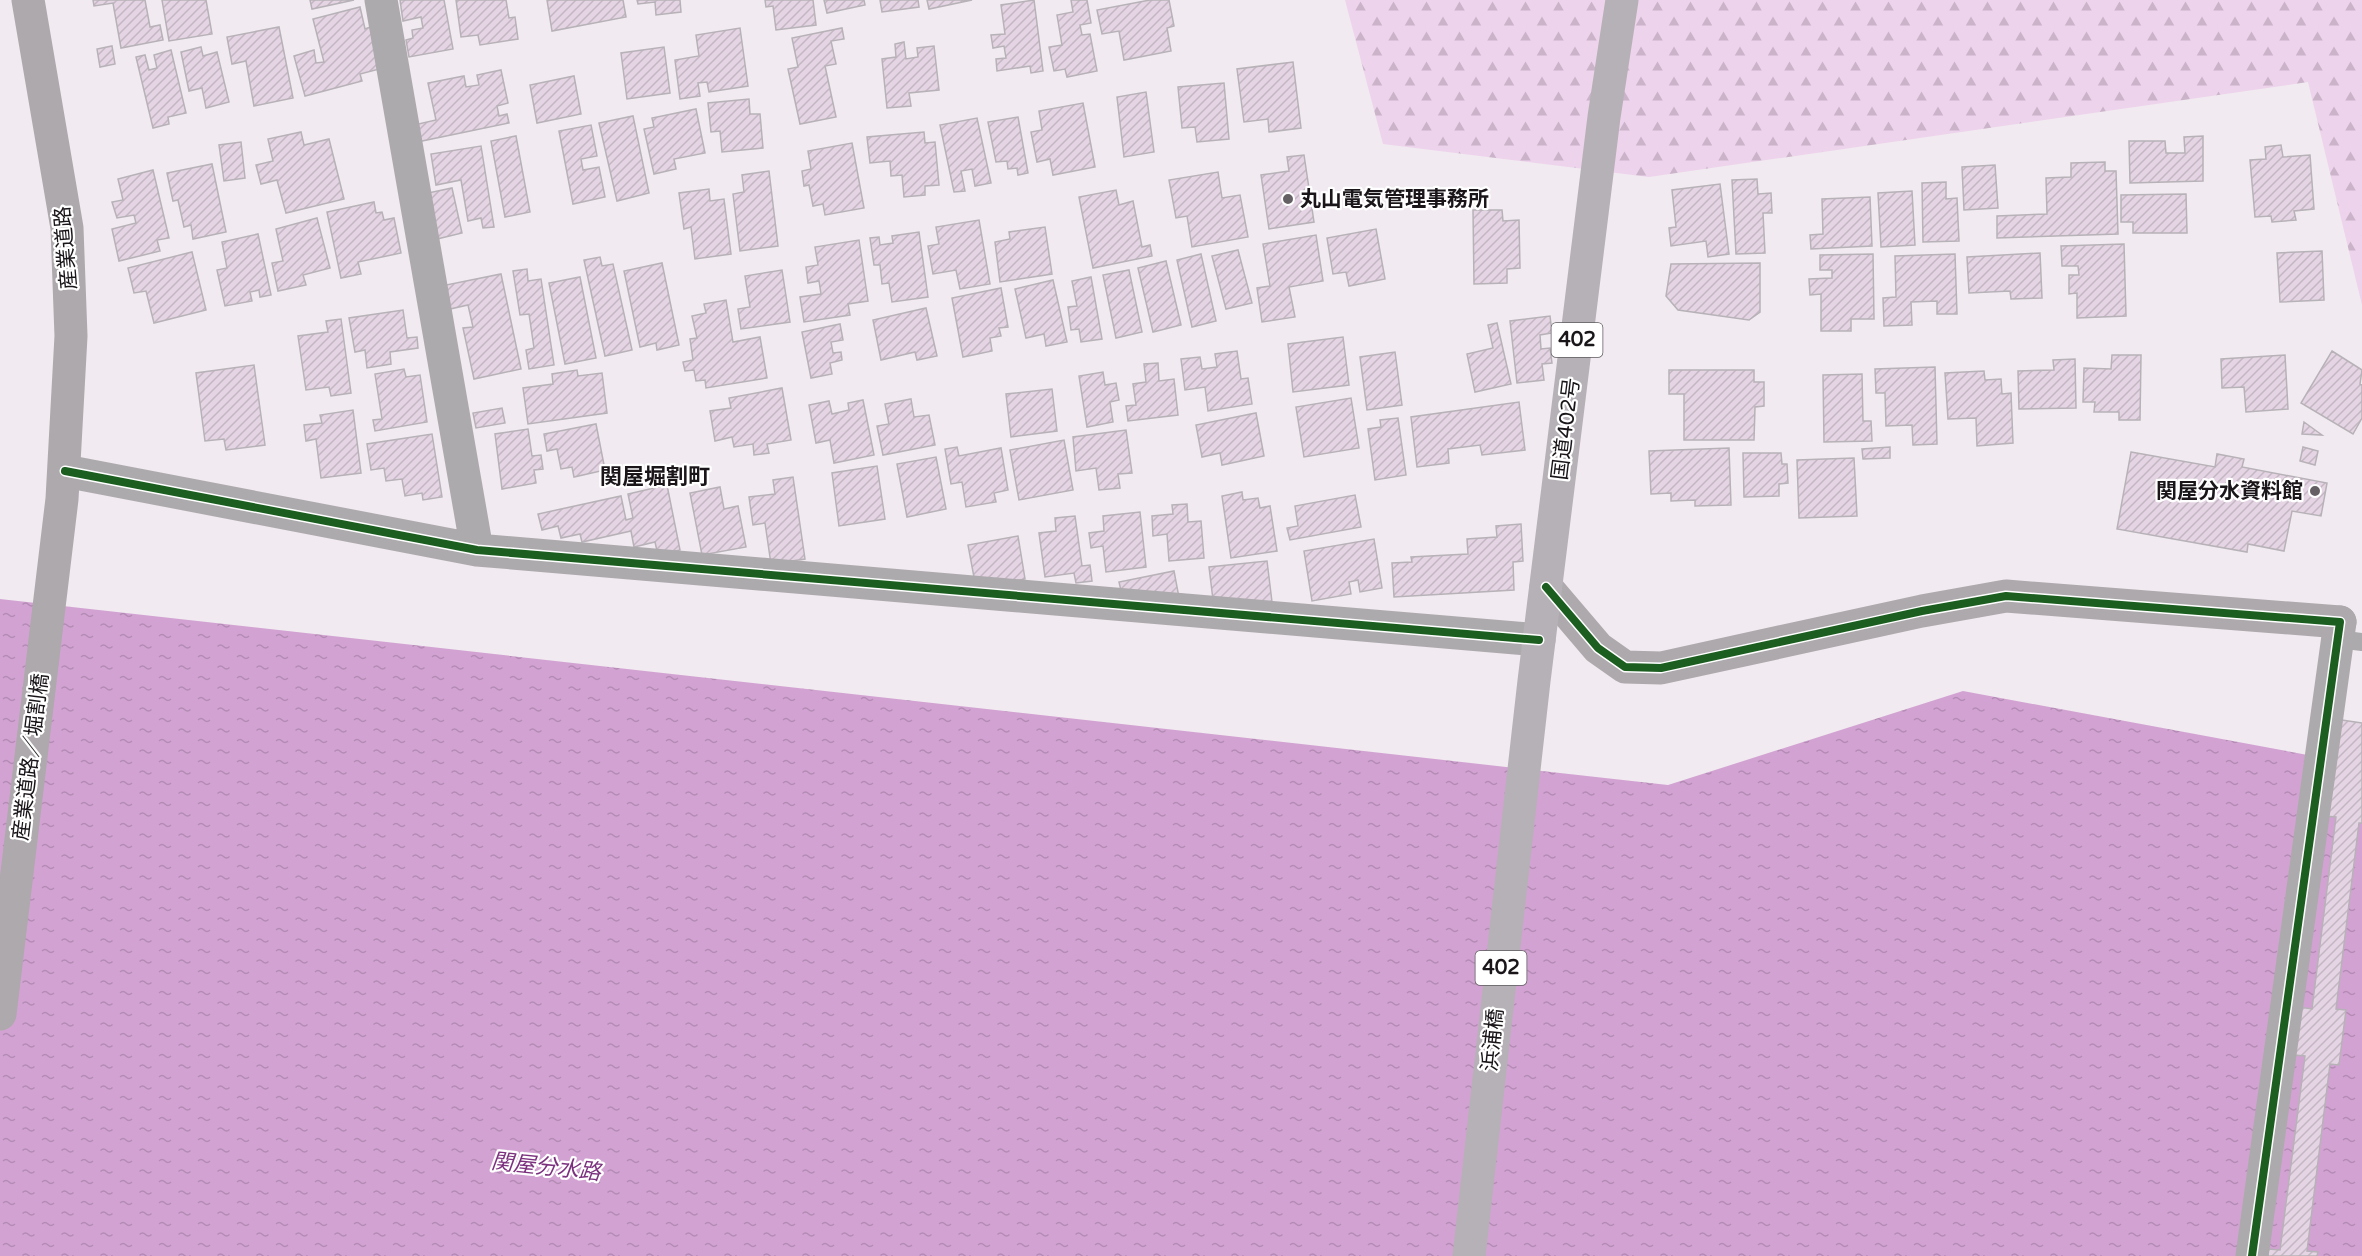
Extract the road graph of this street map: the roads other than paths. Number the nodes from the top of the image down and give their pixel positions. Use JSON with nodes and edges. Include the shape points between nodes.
{"nodes":[{"id":1,"x":28,"y":0,"type":"edge"},
{"id":2,"x":381,"y":0,"type":"edge"},
{"id":3,"x":1622,"y":0,"type":"edge"},
{"id":4,"x":64,"y":485,"type":"junction"},
{"id":5,"x":477,"y":550,"type":"junction"},
{"id":6,"x":1546,"y":586,"type":"junction"},
{"id":7,"x":2347,"y":634,"type":"edge"},
{"id":8,"x":1539,"y":640,"type":"junction"},
{"id":9,"x":1534,"y":681,"type":"joint"},
{"id":10,"x":0,"y":1014,"type":"edge"},
{"id":11,"x":1469,"y":1256,"type":"edge"},
{"id":12,"x":2252,"y":1256,"type":"edge"}],
"edges":[{"from":1,"to":4,"type":"street","name":"産業道路","via":[[67,228],[71,336]]},
{"from":2,"to":5,"type":"street"},
{"from":3,"to":6,"type":"highway","name":"国道402号","number":"402"},
{"from":4,"to":5,"type":"street"},
{"from":4,"to":10,"type":"street","name":"産業道路／堀割橋"},
{"from":5,"to":8,"type":"street"},
{"from":6,"to":7,"type":"street","via":[[1598,648],[1625,667],[1661,668],[2006,596]]},
{"from":6,"to":8,"type":"highway","name":"国道402号","number":"402"},
{"from":7,"to":12,"type":"street","via":[[2325,730]]},
{"from":8,"to":9,"type":"highway","name":"国道402号","number":"402"},
{"from":9,"to":11,"type":"highway","name":"浜浦橋","number":"402"}]}
